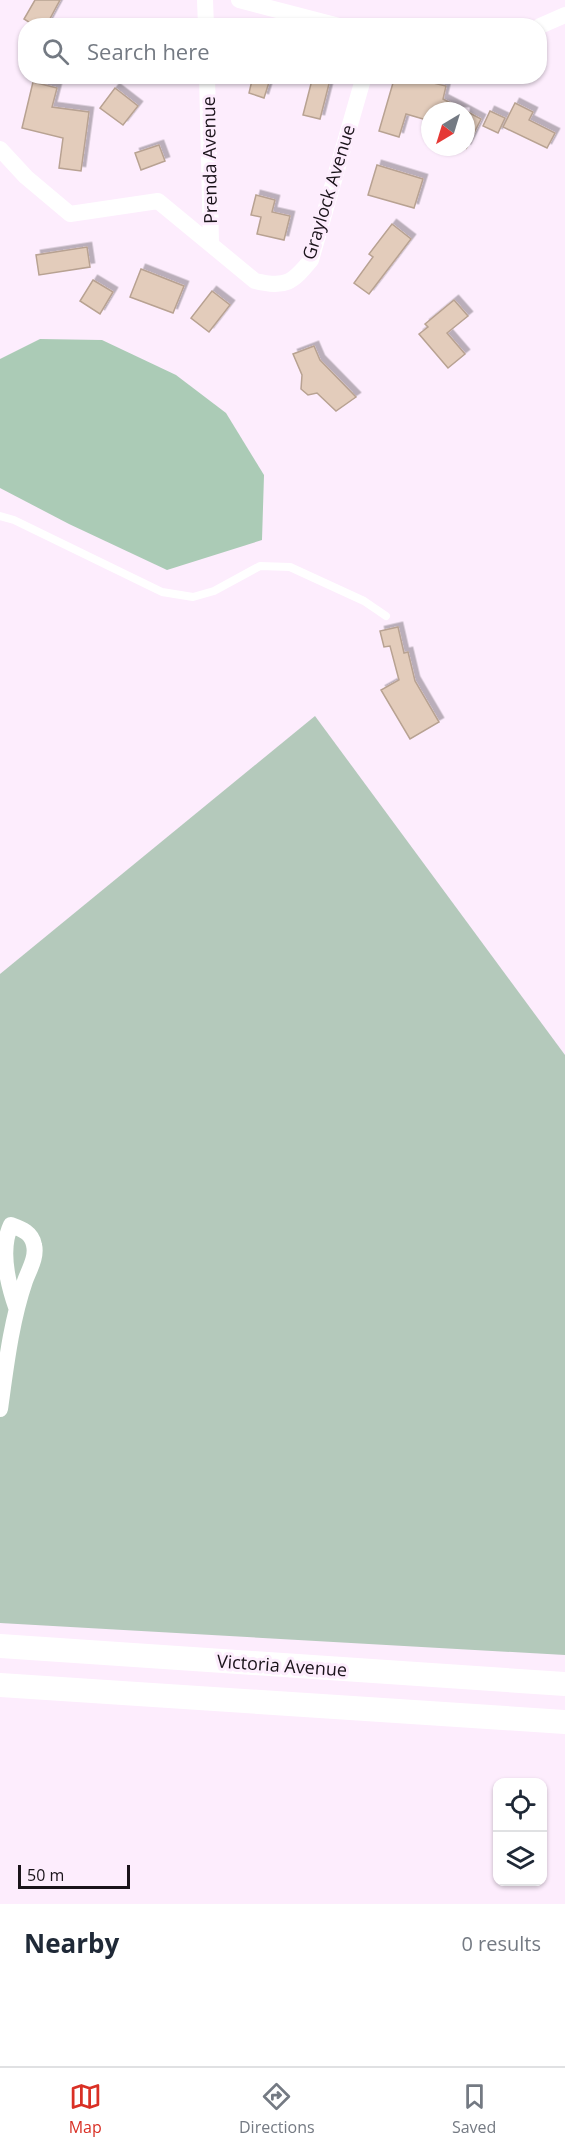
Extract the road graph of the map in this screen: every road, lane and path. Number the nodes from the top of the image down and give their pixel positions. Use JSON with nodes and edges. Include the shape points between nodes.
{"nodes":[{"id":1,"x":205,"y":0,"type":"edge"},
{"id":2,"x":239,"y":0,"type":"edge"},
{"id":3,"x":565,"y":15,"type":"edge"},
{"id":4,"x":206,"y":18,"type":"edge"},
{"id":5,"x":308,"y":18,"type":"edge"},
{"id":6,"x":547,"y":23,"type":"edge"},
{"id":7,"x":207,"y":84,"type":"edge"},
{"id":8,"x":362,"y":84,"type":"edge"},
{"id":9,"x":0,"y":149,"type":"edge"},
{"id":10,"x":211,"y":243,"type":"junction"},
{"id":11,"x":0,"y":516,"type":"edge"},
{"id":12,"x":386,"y":616,"type":"dead end"},
{"id":13,"x":16,"y":1307,"type":"dead end"},
{"id":14,"x":0,"y":1409,"type":"edge"},
{"id":15,"x":0,"y":1646,"type":"edge"},
{"id":16,"x":0,"y":1684,"type":"edge"},
{"id":17,"x":565,"y":1684,"type":"edge"},
{"id":18,"x":565,"y":1722,"type":"edge"}],
"edges":[{"from":1,"to":4,"type":"street"},
{"from":2,"to":5,"type":"street"},
{"from":3,"to":6,"type":"street"},
{"from":7,"to":10,"type":"street","name":"Prenda Avenue"},
{"from":8,"to":10,"type":"street","name":"Graylock Avenue","via":[[311,260],[297,278],[275,285],[255,281]]},
{"from":9,"to":10,"type":"street","name":"Graylock Avenue","via":[[70,214],[158,201]]},
{"from":11,"to":12,"type":"lane","via":[[162,592],[194,597],[260,566],[290,567],[364,601]]},
{"from":13,"to":14,"type":"street"},
{"from":15,"to":17,"type":"main road","name":"Victoria Avenue"},
{"from":16,"to":18,"type":"main road","name":"Victoria Avenue"}]}
